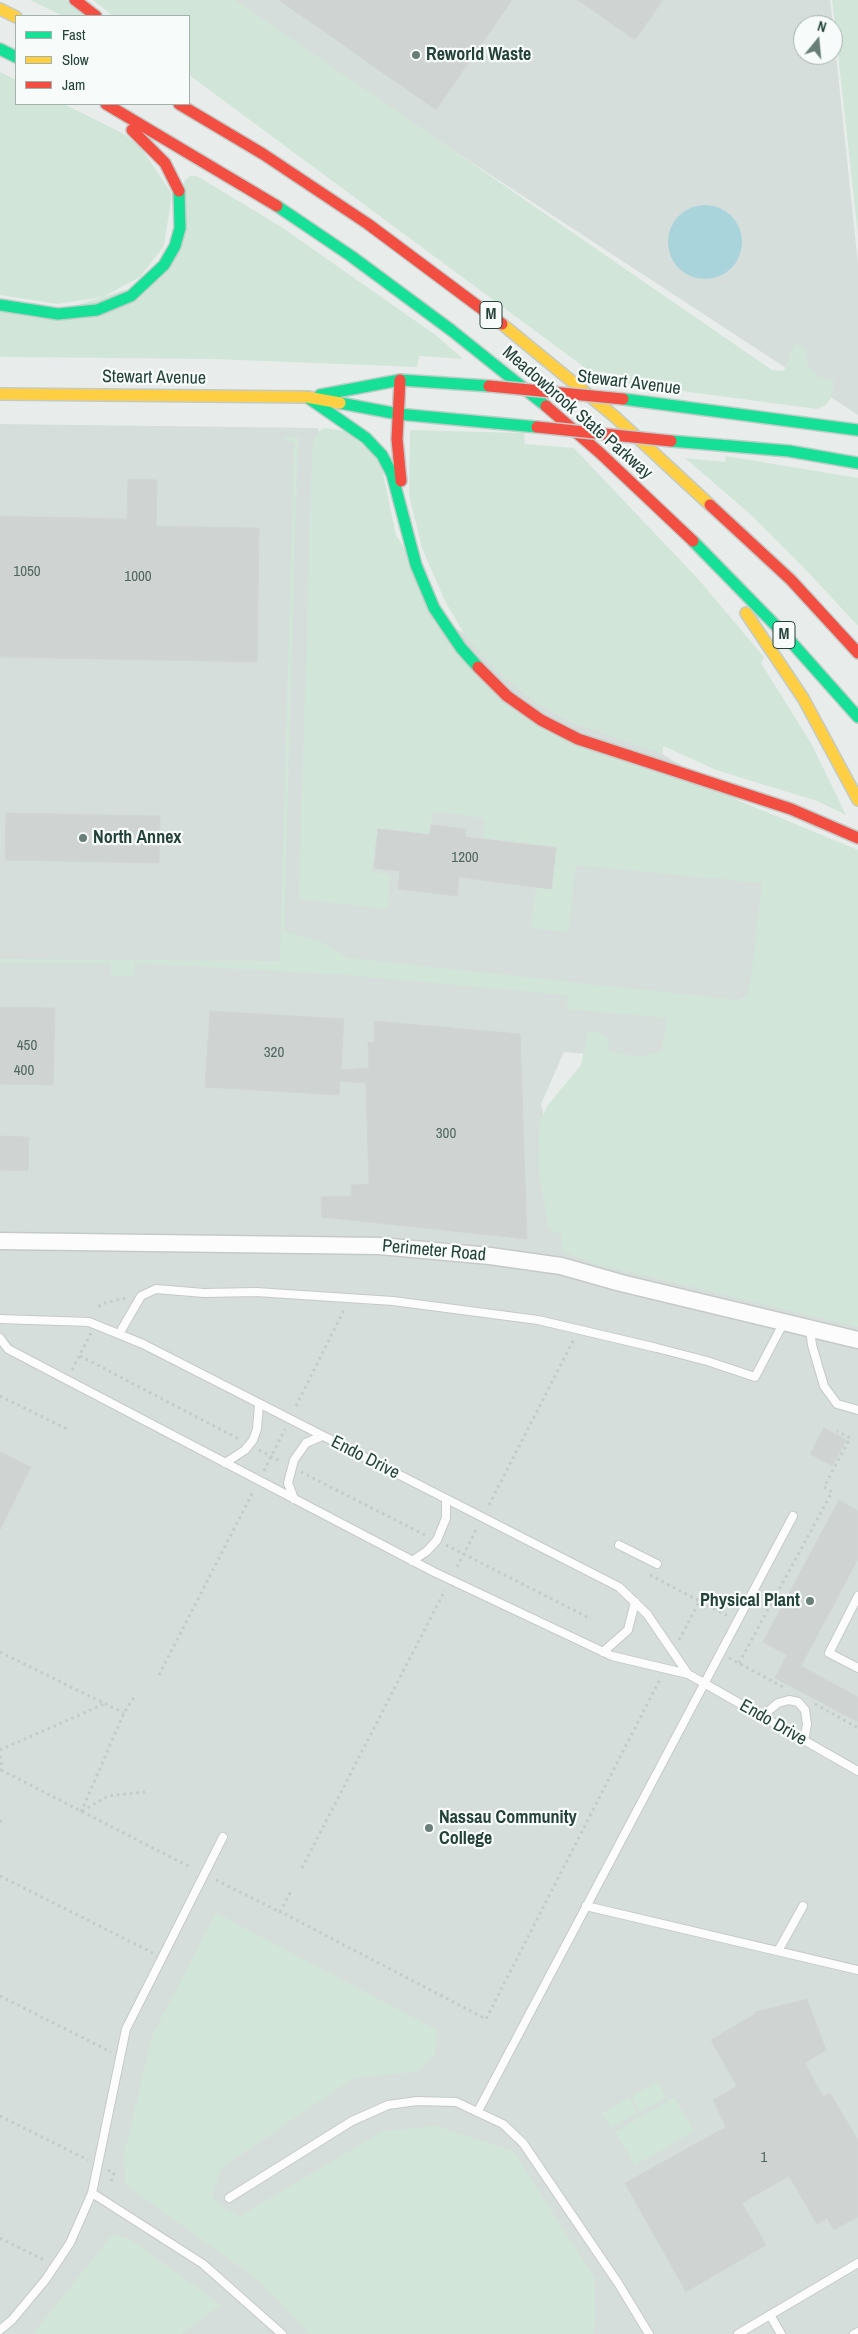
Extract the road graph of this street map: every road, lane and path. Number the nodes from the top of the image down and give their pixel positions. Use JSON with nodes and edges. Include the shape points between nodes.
{"nodes":[{"id":1,"x":75,"y":0,"type":"edge"},
{"id":2,"x":0,"y":9,"type":"edge"},
{"id":3,"x":95,"y":15,"type":"edge"},
{"id":4,"x":15,"y":16,"type":"edge"},
{"id":5,"x":0,"y":49,"type":"edge"},
{"id":6,"x":15,"y":56,"type":"edge"},
{"id":7,"x":107,"y":105,"type":"edge"},
{"id":8,"x":108,"y":105,"type":"edge"},
{"id":9,"x":181,"y":105,"type":"edge"},
{"id":10,"x":218,"y":114,"type":"dead end"},
{"id":11,"x":263,"y":154,"type":"junction"},
{"id":12,"x":0,"y":305,"type":"edge"},
{"id":13,"x":400,"y":380,"type":"junction"},
{"id":14,"x":0,"y":394,"type":"edge"},
{"id":15,"x":307,"y":397,"type":"junction"},
{"id":16,"x":398,"y":414,"type":"junction"},
{"id":17,"x":858,"y":430,"type":"edge"},
{"id":18,"x":858,"y":463,"type":"edge"},
{"id":19,"x":404,"y":525,"type":"junction"},
{"id":20,"x":708,"y":555,"type":"junction"},
{"id":21,"x":858,"y":653,"type":"edge"},
{"id":22,"x":858,"y":717,"type":"edge"},
{"id":23,"x":858,"y":800,"type":"edge"},
{"id":24,"x":858,"y":838,"type":"edge"},
{"id":25,"x":0,"y":1241,"type":"edge"},
{"id":26,"x":350,"y":1298,"type":"junction"},
{"id":27,"x":0,"y":1319,"type":"edge"},
{"id":28,"x":784,"y":1322,"type":"junction"},
{"id":29,"x":810,"y":1328,"type":"junction"},
{"id":30,"x":579,"y":1329,"type":"junction"},
{"id":31,"x":93,"y":1331,"type":"dead end"},
{"id":32,"x":119,"y":1334,"type":"junction"},
{"id":33,"x":0,"y":1338,"type":"edge"},
{"id":34,"x":858,"y":1340,"type":"edge"},
{"id":35,"x":80,"y":1356,"type":"junction"},
{"id":36,"x":74,"y":1366,"type":"dead end"},
{"id":37,"x":0,"y":1396,"type":"edge"},
{"id":38,"x":259,"y":1404,"type":"junction"},
{"id":39,"x":296,"y":1406,"type":"dead end"},
{"id":40,"x":858,"y":1410,"type":"edge"},
{"id":41,"x":67,"y":1429,"type":"dead end"},
{"id":42,"x":285,"y":1429,"type":"dead end"},
{"id":43,"x":837,"y":1431,"type":"dead end"},
{"id":44,"x":322,"y":1436,"type":"junction"},
{"id":45,"x":241,"y":1440,"type":"dead end"},
{"id":46,"x":256,"y":1449,"type":"dead end"},
{"id":47,"x":271,"y":1457,"type":"junction"},
{"id":48,"x":225,"y":1463,"type":"junction"},
{"id":49,"x":286,"y":1464,"type":"dead end"},
{"id":50,"x":264,"y":1471,"type":"dead end"},
{"id":51,"x":300,"y":1472,"type":"dead end"},
{"id":52,"x":254,"y":1490,"type":"dead end"},
{"id":53,"x":294,"y":1499,"type":"junction"},
{"id":54,"x":446,"y":1499,"type":"junction"},
{"id":55,"x":489,"y":1505,"type":"dead end"},
{"id":56,"x":793,"y":1516,"type":"dead end"},
{"id":57,"x":477,"y":1528,"type":"dead end"},
{"id":58,"x":430,"y":1537,"type":"dead end"},
{"id":59,"x":443,"y":1544,"type":"dead end"},
{"id":60,"x":619,"y":1545,"type":"dead end"},
{"id":61,"x":464,"y":1554,"type":"junction"},
{"id":62,"x":412,"y":1560,"type":"junction"},
{"id":63,"x":657,"y":1564,"type":"joint"},
{"id":64,"x":457,"y":1567,"type":"dead end"},
{"id":65,"x":446,"y":1589,"type":"dead end"},
{"id":66,"x":858,"y":1596,"type":"edge"},
{"id":67,"x":635,"y":1602,"type":"junction"},
{"id":68,"x":699,"y":1602,"type":"junction"},
{"id":69,"x":856,"y":1606,"type":"edge"},
{"id":70,"x":591,"y":1619,"type":"dead end"},
{"id":71,"x":737,"y":1621,"type":"junction"},
{"id":72,"x":0,"y":1652,"type":"edge"},
{"id":73,"x":604,"y":1652,"type":"junction"},
{"id":74,"x":673,"y":1652,"type":"junction"},
{"id":75,"x":739,"y":1663,"type":"dead end"},
{"id":76,"x":665,"y":1668,"type":"junction"},
{"id":77,"x":858,"y":1668,"type":"edge"},
{"id":78,"x":688,"y":1674,"type":"junction"},
{"id":79,"x":159,"y":1675,"type":"dead end"},
{"id":80,"x":704,"y":1683,"type":"junction"},
{"id":81,"x":136,"y":1694,"type":"dead end"},
{"id":82,"x":105,"y":1704,"type":"junction"},
{"id":83,"x":124,"y":1714,"type":"junction"},
{"id":84,"x":761,"y":1717,"type":"junction"},
{"id":85,"x":804,"y":1741,"type":"junction"},
{"id":86,"x":0,"y":1750,"type":"edge"},
{"id":87,"x":0,"y":1756,"type":"edge"},
{"id":88,"x":0,"y":1771,"type":"edge"},
{"id":89,"x":858,"y":1771,"type":"edge"},
{"id":90,"x":145,"y":1792,"type":"dead end"},
{"id":91,"x":82,"y":1812,"type":"junction"},
{"id":92,"x":223,"y":1837,"type":"dead end"},
{"id":93,"x":192,"y":1868,"type":"dead end"},
{"id":94,"x":302,"y":1868,"type":"dead end"},
{"id":95,"x":0,"y":1876,"type":"edge"},
{"id":96,"x":216,"y":1880,"type":"dead end"},
{"id":97,"x":291,"y":1891,"type":"dead end"},
{"id":98,"x":586,"y":1906,"type":"junction"},
{"id":99,"x":803,"y":1906,"type":"dead end"},
{"id":100,"x":278,"y":1911,"type":"junction"},
{"id":101,"x":778,"y":1951,"type":"junction"},
{"id":102,"x":162,"y":1957,"type":"junction"},
{"id":103,"x":858,"y":1970,"type":"edge"},
{"id":104,"x":0,"y":1996,"type":"edge"},
{"id":105,"x":120,"y":2056,"type":"junction"},
{"id":106,"x":478,"y":2111,"type":"junction"},
{"id":107,"x":0,"y":2116,"type":"edge"},
{"id":108,"x":90,"y":2161,"type":"dead end"},
{"id":109,"x":108,"y":2170,"type":"dead end"},
{"id":110,"x":110,"y":2185,"type":"dead end"},
{"id":111,"x":92,"y":2193,"type":"junction"},
{"id":112,"x":229,"y":2198,"type":"dead end"},
{"id":113,"x":0,"y":2238,"type":"edge"},
{"id":114,"x":858,"y":2263,"type":"edge"},
{"id":115,"x":55,"y":2266,"type":"junction"},
{"id":116,"x":770,"y":2315,"type":"junction"},
{"id":117,"x":0,"y":2330,"type":"edge"},
{"id":118,"x":858,"y":2332,"type":"edge"},
{"id":119,"x":282,"y":2334,"type":"edge"},
{"id":120,"x":649,"y":2334,"type":"edge"},
{"id":121,"x":738,"y":2334,"type":"edge"},
{"id":122,"x":781,"y":2334,"type":"edge"},
{"id":123,"x":854,"y":2334,"type":"edge"}],
"edges":[{"from":1,"to":3,"type":"main road"},
{"from":2,"to":4,"type":"main road"},
{"from":5,"to":6,"type":"main road"},
{"from":7,"to":12,"type":"main road","via":[[165,163],[175,181],[181,218],[171,254],[141,289],[108,306],[58,314]]},
{"from":8,"to":20,"type":"main road","name":"Meadowbrook State Parkway","number":"M","via":[[256,192],[444,324],[550,409]]},
{"from":9,"to":11,"type":"main road","name":"Meadowbrook State Parkway","number":"M"},
{"from":10,"to":11,"type":"main road"},
{"from":11,"to":21,"type":"main road","name":"Meadowbrook State Parkway","number":"M","via":[[420,261],[530,345],[614,416],[791,580]]},
{"from":13,"to":15,"type":"main road","name":"Stewart Avenue"},
{"from":13,"to":16,"type":"main road"},
{"from":13,"to":17,"type":"main road","name":"Stewart Avenue","bridge":true,"via":[[624,399]]},
{"from":14,"to":15,"type":"main road","name":"Stewart Avenue"},
{"from":15,"to":16,"type":"main road","name":"Stewart Avenue"},
{"from":15,"to":19,"type":"main road","via":[[366,438],[382,455],[392,474]]},
{"from":16,"to":18,"type":"main road","name":"Stewart Avenue","bridge":true,"via":[[789,452]]},
{"from":16,"to":19,"type":"main road"},
{"from":19,"to":24,"type":"main road","via":[[418,571],[446,627],[482,672],[524,709],[578,739],[791,809]]},
{"from":20,"to":22,"type":"main road","name":"Meadowbrook State Parkway","number":"M"},
{"from":20,"to":23,"type":"main road","via":[[803,698]]},
{"from":25,"to":28,"type":"street","name":"Perimeter Road","via":[[380,1246],[490,1256],[561,1266]]},
{"from":26,"to":30,"type":"lane","via":[[538,1320]]},
{"from":26,"to":32,"type":"lane","via":[[156,1289],[141,1296]]},
{"from":26,"to":39,"type":"path"},
{"from":27,"to":32,"type":"lane","name":"Endo Drive","via":[[90,1322]]},
{"from":28,"to":29,"type":"street","name":"Perimeter Road"},
{"from":28,"to":30,"type":"lane","via":[[755,1378],[707,1361]]},
{"from":29,"to":34,"type":"street","name":"Perimeter Road"},
{"from":29,"to":40,"type":"lane","via":[[824,1386],[837,1404]]},
{"from":30,"to":55,"type":"path"},
{"from":31,"to":35,"type":"path"},
{"from":32,"to":38,"type":"lane","name":"Endo Drive"},
{"from":33,"to":48,"type":"lane","name":"Endo Drive","via":[[8,1349]]},
{"from":35,"to":36,"type":"path"},
{"from":35,"to":45,"type":"path"},
{"from":37,"to":41,"type":"path"},
{"from":38,"to":44,"type":"lane","name":"Endo Drive"},
{"from":38,"to":48,"type":"lane","via":[[253,1440],[245,1450]]},
{"from":42,"to":47,"type":"path"},
{"from":43,"to":75,"type":"path","via":[[850,1438],[824,1487],[832,1492]]},
{"from":44,"to":53,"type":"lane","via":[[306,1443],[294,1460],[288,1483]]},
{"from":44,"to":54,"type":"lane","name":"Endo Drive"},
{"from":46,"to":47,"type":"path"},
{"from":47,"to":49,"type":"path"},
{"from":47,"to":50,"type":"path"},
{"from":48,"to":53,"type":"lane","name":"Endo Drive"},
{"from":51,"to":58,"type":"path"},
{"from":52,"to":79,"type":"path"},
{"from":53,"to":62,"type":"lane","name":"Endo Drive"},
{"from":54,"to":62,"type":"lane","via":[[446,1518],[437,1540]]},
{"from":54,"to":67,"type":"lane","name":"Endo Drive","via":[[619,1587]]},
{"from":56,"to":71,"type":"lane"},
{"from":57,"to":61,"type":"path"},
{"from":59,"to":61,"type":"path"},
{"from":60,"to":63,"type":"lane"},
{"from":61,"to":64,"type":"path"},
{"from":61,"to":70,"type":"path"},
{"from":62,"to":73,"type":"lane","name":"Endo Drive"},
{"from":63,"to":68,"type":"path","via":[[650,1576]]},
{"from":65,"to":94,"type":"path"},
{"from":66,"to":69,"type":"lane"},
{"from":67,"to":73,"type":"lane","via":[[628,1630]]},
{"from":67,"to":74,"type":"lane","name":"Endo Drive"},
{"from":68,"to":71,"type":"path"},
{"from":68,"to":74,"type":"path"},
{"from":69,"to":77,"type":"lane","via":[[829,1653]]},
{"from":71,"to":80,"type":"lane"},
{"from":72,"to":82,"type":"path"},
{"from":73,"to":76,"type":"lane","name":"Endo Drive"},
{"from":74,"to":78,"type":"lane","name":"Endo Drive"},
{"from":76,"to":78,"type":"lane","name":"Endo Drive"},
{"from":76,"to":100,"type":"path","via":[[486,2018]]},
{"from":78,"to":80,"type":"lane","name":"Endo Drive"},
{"from":80,"to":84,"type":"lane","name":"Endo Drive"},
{"from":80,"to":98,"type":"lane"},
{"from":81,"to":83,"type":"path"},
{"from":82,"to":83,"type":"path"},
{"from":82,"to":86,"type":"path"},
{"from":83,"to":91,"type":"path"},
{"from":84,"to":85,"type":"lane","name":"Endo Drive"},
{"from":84,"to":85,"type":"lane","via":[[778,1703],[798,1702],[805,1710]]},
{"from":85,"to":89,"type":"lane","name":"Endo Drive"},
{"from":87,"to":88,"type":"path"},
{"from":88,"to":91,"type":"path"},
{"from":90,"to":91,"type":"path","via":[[108,1796]]},
{"from":91,"to":93,"type":"path"},
{"from":92,"to":102,"type":"lane"},
{"from":95,"to":102,"type":"path"},
{"from":96,"to":100,"type":"path"},
{"from":97,"to":100,"type":"path"},
{"from":98,"to":101,"type":"lane"},
{"from":98,"to":106,"type":"lane"},
{"from":99,"to":101,"type":"lane"},
{"from":101,"to":103,"type":"lane"},
{"from":102,"to":105,"type":"lane","via":[[126,2029]]},
{"from":104,"to":105,"type":"path"},
{"from":105,"to":111,"type":"lane"},
{"from":106,"to":112,"type":"lane","via":[[456,2102],[417,2101],[388,2105],[352,2121]]},
{"from":106,"to":120,"type":"lane","via":[[503,2124],[523,2143]]},
{"from":107,"to":108,"type":"path"},
{"from":109,"to":110,"type":"path","via":[[114,2173]]},
{"from":111,"to":115,"type":"lane","via":[[70,2243]]},
{"from":111,"to":119,"type":"lane","via":[[203,2264]]},
{"from":113,"to":115,"type":"path"},
{"from":114,"to":116,"type":"lane"},
{"from":115,"to":117,"type":"lane","via":[[12,2320]]},
{"from":116,"to":121,"type":"lane"},
{"from":116,"to":122,"type":"lane"},
{"from":118,"to":123,"type":"lane"}]}
